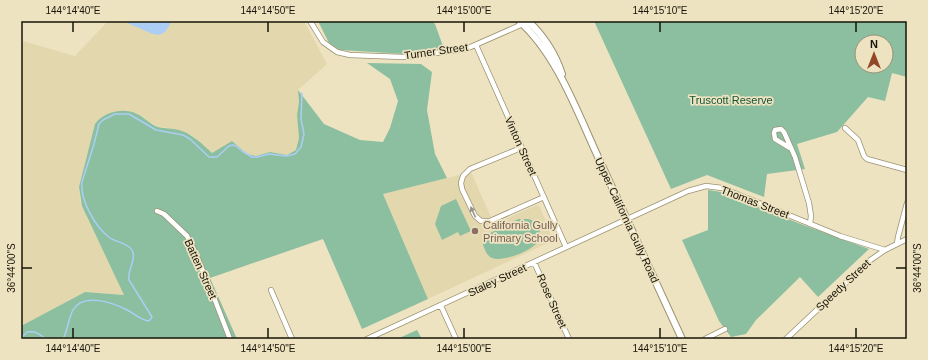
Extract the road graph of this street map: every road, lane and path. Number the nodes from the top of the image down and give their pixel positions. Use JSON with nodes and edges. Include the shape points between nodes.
{"nodes":[{"id":1,"x":310,"y":21,"type":"edge"},
{"id":2,"x":526,"y":22,"type":"edge"},
{"id":3,"x":476,"y":45,"type":"junction"},
{"id":4,"x":845,"y":128,"type":"dead end"},
{"id":5,"x":521,"y":148,"type":"junction"},
{"id":6,"x":790,"y":148,"type":"dead end"},
{"id":7,"x":907,"y":170,"type":"edge"},
{"id":8,"x":544,"y":197,"type":"junction"},
{"id":9,"x":907,"y":203,"type":"edge"},
{"id":10,"x":157,"y":211,"type":"dead end"},
{"id":11,"x":627,"y":219,"type":"junction"},
{"id":12,"x":810,"y":224,"type":"junction"},
{"id":13,"x":907,"y":239,"type":"edge"},
{"id":14,"x":897,"y":244,"type":"junction"},
{"id":15,"x":566,"y":247,"type":"junction"},
{"id":16,"x":885,"y":250,"type":"junction"},
{"id":17,"x":534,"y":262,"type":"junction"},
{"id":18,"x":271,"y":290,"type":"dead end"},
{"id":19,"x":441,"y":306,"type":"junction"},
{"id":20,"x":725,"y":329,"type":"dead end"},
{"id":21,"x":230,"y":339,"type":"edge"},
{"id":22,"x":292,"y":339,"type":"edge"},
{"id":23,"x":367,"y":339,"type":"edge"},
{"id":24,"x":456,"y":339,"type":"edge"},
{"id":25,"x":569,"y":339,"type":"edge"},
{"id":26,"x":682,"y":339,"type":"edge"},
{"id":27,"x":705,"y":339,"type":"edge"},
{"id":28,"x":786,"y":339,"type":"edge"}],
"edges":[{"from":1,"to":3,"type":"street","name":"Turner Street","via":[[323,42],[337,52],[350,55],[409,57]]},
{"from":2,"to":3,"type":"street","name":"Turner Street"},
{"from":2,"to":11,"type":"street","name":"Upper California Gully Road","via":[[544,39],[554,54],[573,102]]},
{"from":3,"to":5,"type":"street","name":"Vinton Street"},
{"from":4,"to":7,"type":"street","via":[[858,140],[867,159]]},
{"from":5,"to":8,"type":"street","name":"Vinton Street"},
{"from":8,"to":5,"type":"street","one_way":true,"via":[[490,221],[480,222],[475,216],[462,186],[466,173],[474,167]]},
{"from":6,"to":12,"type":"street","via":[[809,203]]},
{"from":8,"to":15,"type":"street","name":"Vinton Street"},
{"from":9,"to":14,"type":"street"},
{"from":10,"to":21,"type":"street","name":"Batten Street","via":[[164,214],[187,236]]},
{"from":11,"to":12,"type":"street","name":"Thomas Street","via":[[688,191],[711,186],[722,188]]},
{"from":11,"to":15,"type":"street","name":"Staley Street"},
{"from":11,"to":26,"type":"street","name":"Upper California Gully Road"},
{"from":12,"to":16,"type":"street","name":"Thomas Street"},
{"from":13,"to":14,"type":"street","name":"Speedy Street"},
{"from":14,"to":16,"type":"street","name":"Speedy Street"},
{"from":15,"to":17,"type":"street","name":"Staley Street"},
{"from":16,"to":28,"type":"street","name":"Speedy Street","via":[[859,269]]},
{"from":17,"to":19,"type":"street","name":"Staley Street"},
{"from":17,"to":25,"type":"street","name":"Rose Street"},
{"from":18,"to":22,"type":"street"},
{"from":19,"to":23,"type":"street","name":"Staley Street"},
{"from":19,"to":24,"type":"street"},
{"from":20,"to":27,"type":"street"}]}
